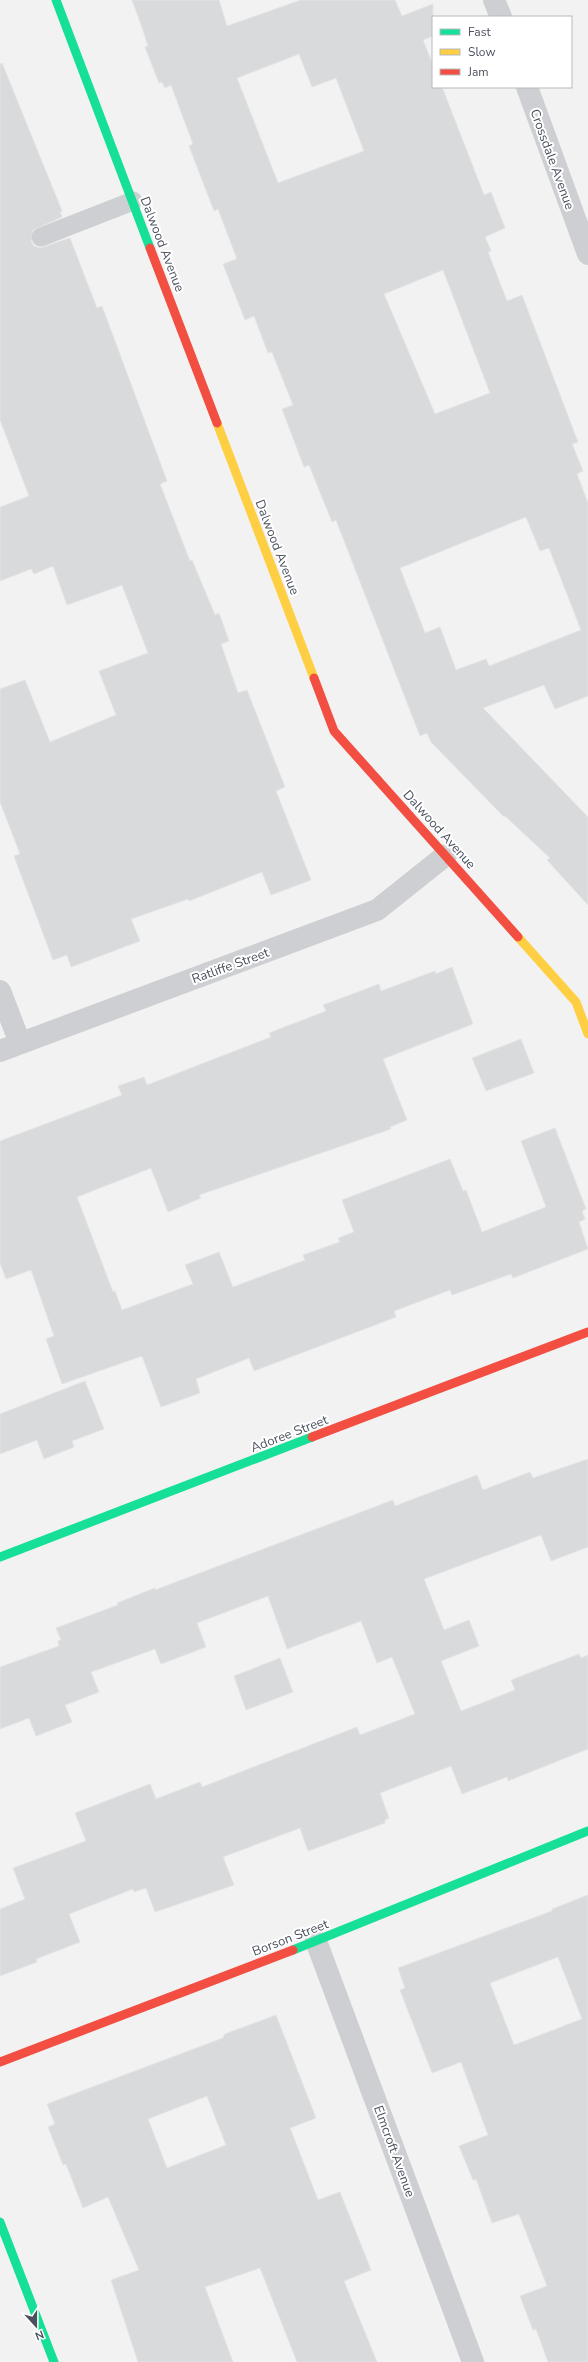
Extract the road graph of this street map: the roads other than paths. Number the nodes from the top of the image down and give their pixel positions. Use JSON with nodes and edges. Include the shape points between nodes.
{"nodes":[{"id":1,"x":56,"y":0,"type":"edge"},
{"id":2,"x":494,"y":0,"type":"edge"},
{"id":3,"x":501,"y":16,"type":"edge"},
{"id":4,"x":526,"y":88,"type":"edge"},
{"id":5,"x":133,"y":201,"type":"junction"},
{"id":6,"x":41,"y":237,"type":"dead end"},
{"id":7,"x":588,"y":254,"type":"edge"},
{"id":8,"x":446,"y":855,"type":"junction"},
{"id":9,"x":0,"y":991,"type":"edge"},
{"id":10,"x":588,"y":1034,"type":"edge"},
{"id":11,"x":20,"y":1043,"type":"junction"},
{"id":12,"x":0,"y":1051,"type":"edge"},
{"id":13,"x":588,"y":1332,"type":"edge"},
{"id":14,"x":0,"y":1557,"type":"edge"},
{"id":15,"x":588,"y":1831,"type":"edge"},
{"id":16,"x":316,"y":1941,"type":"junction"},
{"id":17,"x":0,"y":2062,"type":"edge"},
{"id":18,"x":0,"y":2222,"type":"edge"},
{"id":19,"x":54,"y":2362,"type":"edge"},
{"id":20,"x":473,"y":2362,"type":"edge"}],
"edges":[{"from":1,"to":5,"type":"street","name":"Dalwood Avenue"},
{"from":2,"to":3,"type":"street"},
{"from":4,"to":7,"type":"street","name":"Crossdale Avenue"},
{"from":5,"to":6,"type":"lane"},
{"from":5,"to":8,"type":"street","name":"Dalwood Avenue","via":[[334,731]]},
{"from":8,"to":10,"type":"street","name":"Dalwood Avenue","via":[[576,1002]]},
{"from":8,"to":11,"type":"street","name":"Ratliffe Street","via":[[377,910]]},
{"from":9,"to":11,"type":"street"},
{"from":11,"to":12,"type":"street","name":"Ratliffe Street"},
{"from":13,"to":14,"type":"street","name":"Adoree Street"},
{"from":15,"to":16,"type":"street","name":"Borson Street"},
{"from":16,"to":17,"type":"street","name":"Borson Street"},
{"from":16,"to":20,"type":"street","name":"Elmcroft Avenue"},
{"from":18,"to":19,"type":"street"}]}
